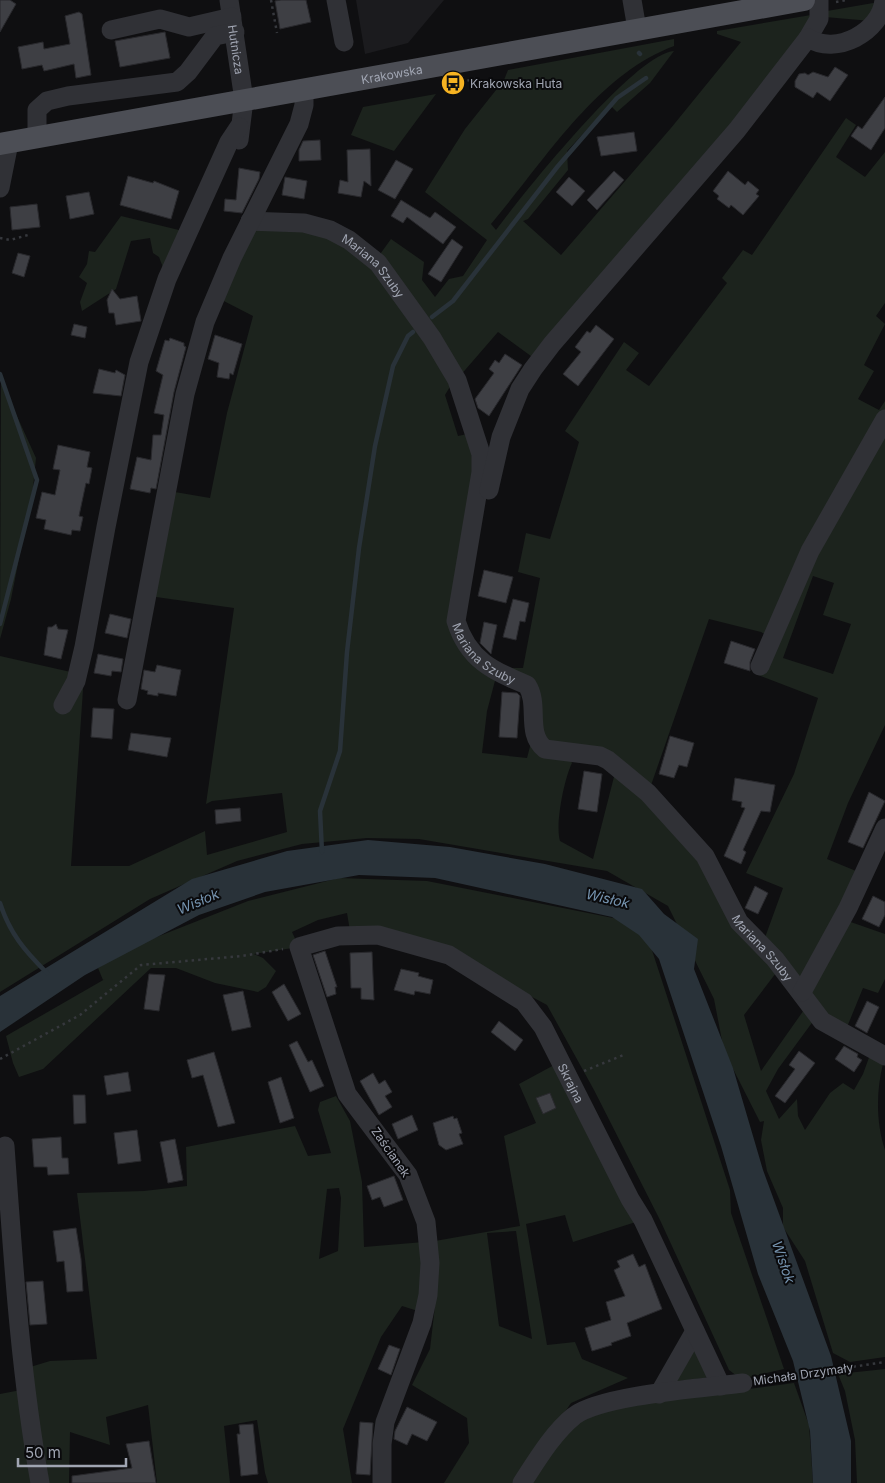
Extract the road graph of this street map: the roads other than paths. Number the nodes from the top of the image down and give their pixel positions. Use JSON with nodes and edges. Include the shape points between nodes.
{"nodes":[{"id":1,"x":336,"y":0,"type":"edge"},
{"id":2,"x":632,"y":0,"type":"edge"},
{"id":3,"x":804,"y":0,"type":"edge"},
{"id":4,"x":819,"y":0,"type":"edge"},
{"id":5,"x":884,"y":0,"type":"edge"},
{"id":6,"x":232,"y":16,"type":"edge"},
{"id":7,"x":637,"y":29,"type":"junction"},
{"id":8,"x":111,"y":30,"type":"dead end"},
{"id":9,"x":808,"y":38,"type":"junction"},
{"id":10,"x":344,"y":42,"type":"dead end"},
{"id":11,"x":304,"y":90,"type":"junction"},
{"id":12,"x":244,"y":100,"type":"junction"},
{"id":13,"x":239,"y":127,"type":"junction"},
{"id":14,"x":37,"y":138,"type":"junction"},
{"id":15,"x":5,"y":144,"type":"edge"},
{"id":16,"x":0,"y":188,"type":"edge"},
{"id":17,"x":250,"y":221,"type":"junction"},
{"id":18,"x":885,"y":419,"type":"edge"},
{"id":19,"x":118,"y":514,"type":"dead end"},
{"id":20,"x":471,"y":585,"type":"dead end"},
{"id":21,"x":760,"y":666,"type":"dead end"},
{"id":22,"x":127,"y":700,"type":"dead end"},
{"id":23,"x":63,"y":705,"type":"dead end"},
{"id":24,"x":885,"y":828,"type":"edge"},
{"id":25,"x":299,"y":946,"type":"joint"},
{"id":26,"x":802,"y":992,"type":"junction"},
{"id":27,"x":885,"y":1056,"type":"edge"},
{"id":28,"x":5,"y":1146,"type":"dead end"},
{"id":29,"x":695,"y":1331,"type":"junction"},
{"id":30,"x":744,"y":1382,"type":"road end"},
{"id":31,"x":721,"y":1386,"type":"junction"},
{"id":32,"x":659,"y":1394,"type":"junction"},
{"id":33,"x":40,"y":1483,"type":"edge"},
{"id":34,"x":382,"y":1483,"type":"edge"},
{"id":35,"x":522,"y":1483,"type":"edge"}],
"edges":[{"from":1,"to":10,"type":"street"},
{"from":2,"to":7,"type":"street"},
{"from":3,"to":7,"type":"main road","name":"Krakowska"},
{"from":4,"to":9,"type":"street","via":[[819,19]]},
{"from":5,"to":9,"type":"street","via":[[883,12],[873,25],[849,41],[817,44]]},
{"from":6,"to":8,"type":"street","via":[[189,28],[160,19]]},
{"from":6,"to":12,"type":"street","name":"Hutnicza"},
{"from":6,"to":14,"type":"street","via":[[177,82],[47,101],[37,110]]},
{"from":7,"to":11,"type":"main road","name":"Krakowska"},
{"from":9,"to":20,"type":"street","via":[[738,130],[552,344],[520,389],[501,437]]},
{"from":11,"to":12,"type":"main road","name":"Krakowska"},
{"from":11,"to":17,"type":"street","via":[[299,124]]},
{"from":12,"to":13,"type":"street","name":"Hutnicza"},
{"from":12,"to":14,"type":"main road","name":"Krakowska"},
{"from":13,"to":19,"type":"street","name":"Hutnicza","via":[[239,140],[190,247],[147,365]]},
{"from":13,"to":23,"type":"street","via":[[229,142],[167,279],[139,362],[84,647],[76,681]]},
{"from":14,"to":15,"type":"main road","name":"Krakowska"},
{"from":15,"to":16,"type":"street","name":"Krakowska"},
{"from":17,"to":22,"type":"street","via":[[206,322],[185,394]]},
{"from":17,"to":26,"type":"street","name":"Mariana Szuby","via":[[304,223],[330,230],[349,240],[378,263],[432,338],[457,380],[481,454],[481,472],[456,621],[461,637],[493,671],[527,686],[532,702],[533,726],[545,749],[600,756],[648,793],[706,856],[739,922]]},
{"from":18,"to":21,"type":"street","via":[[810,550]]},
{"from":24,"to":26,"type":"street","via":[[848,908]]},
{"from":25,"to":29,"type":"street","name":"Skrajna","via":[[338,936],[378,935],[449,955],[524,1002],[543,1027],[643,1220]]},
{"from":25,"to":34,"type":"street","name":"Zaścianek","via":[[347,1094],[408,1175],[426,1222],[430,1263],[428,1295],[422,1323],[385,1422]]},
{"from":26,"to":27,"type":"street","name":"Mariana Szuby","via":[[822,1021]]},
{"from":28,"to":33,"type":"street","via":[[30,1430]]},
{"from":29,"to":31,"type":"street","name":"Skrajna"},
{"from":29,"to":32,"type":"street"},
{"from":30,"to":31,"type":"street","name":"Michała Drzymały"},
{"from":31,"to":32,"type":"street","name":"Michała Drzymały"},
{"from":32,"to":35,"type":"street","name":"Michała Drzymały","via":[[601,1404],[579,1413],[555,1436]]}]}
